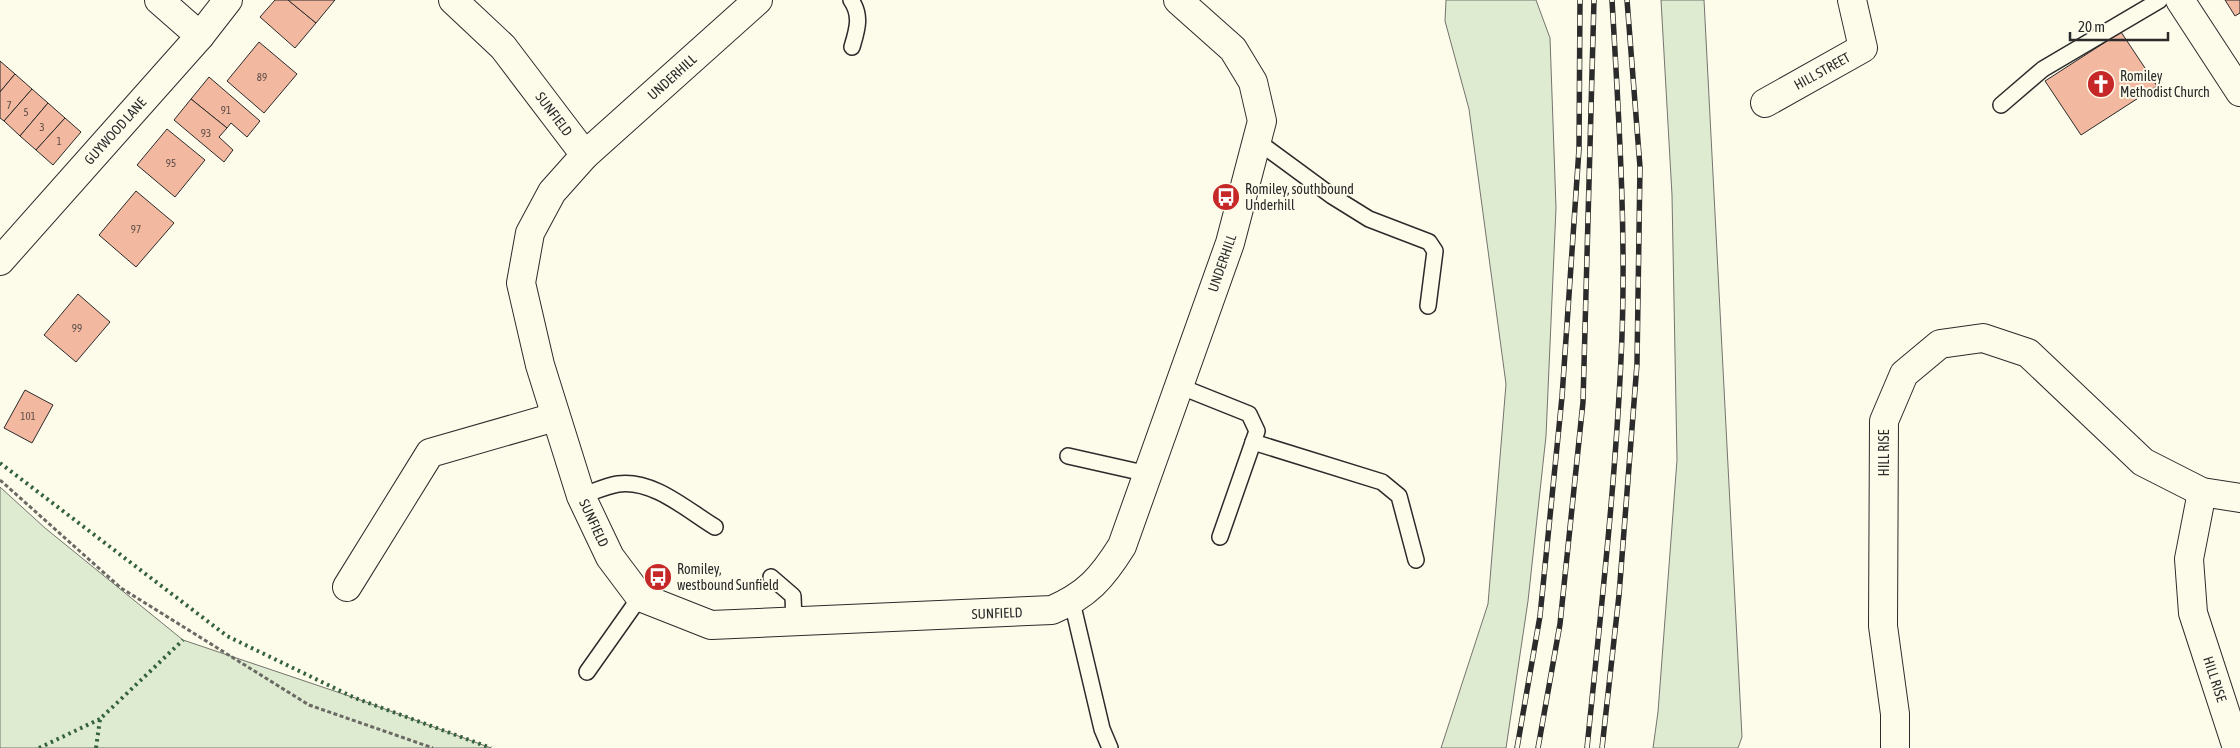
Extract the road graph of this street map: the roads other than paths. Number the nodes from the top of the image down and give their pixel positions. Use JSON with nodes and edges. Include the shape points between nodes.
{"nodes":[{"id":1,"x":159,"y":0,"type":"edge"},
{"id":2,"x":228,"y":0,"type":"edge"},
{"id":3,"x":453,"y":0,"type":"edge"},
{"id":4,"x":758,"y":0,"type":"edge"},
{"id":5,"x":851,"y":0,"type":"edge"},
{"id":6,"x":1178,"y":0,"type":"edge"},
{"id":7,"x":1852,"y":0,"type":"edge"},
{"id":8,"x":2160,"y":0,"type":"edge"},
{"id":9,"x":2180,"y":0,"type":"edge"},
{"id":10,"x":200,"y":36,"type":"junction"},
{"id":11,"x":852,"y":47,"type":"dead end"},
{"id":12,"x":2240,"y":92,"type":"edge"},
{"id":13,"x":1765,"y":103,"type":"dead end"},
{"id":14,"x":2001,"y":105,"type":"dead end"},
{"id":15,"x":1257,"y":141,"type":"junction"},
{"id":16,"x":585,"y":155,"type":"junction"},
{"id":17,"x":0,"y":261,"type":"edge"},
{"id":18,"x":1428,"y":306,"type":"dead end"},
{"id":19,"x":1179,"y":386,"type":"junction"},
{"id":20,"x":556,"y":417,"type":"junction"},
{"id":21,"x":1254,"y":442,"type":"junction"},
{"id":22,"x":1068,"y":456,"type":"dead end"},
{"id":23,"x":1148,"y":474,"type":"junction"},
{"id":24,"x":2202,"y":492,"type":"junction"},
{"id":25,"x":581,"y":496,"type":"junction"},
{"id":26,"x":2240,"y":498,"type":"edge"},
{"id":27,"x":715,"y":527,"type":"dead end"},
{"id":28,"x":1220,"y":537,"type":"dead end"},
{"id":29,"x":1122,"y":546,"type":"joint"},
{"id":30,"x":1416,"y":560,"type":"dead end"},
{"id":31,"x":772,"y":576,"type":"dead end"},
{"id":32,"x":347,"y":587,"type":"dead end"},
{"id":33,"x":640,"y":597,"type":"junction"},
{"id":34,"x":1072,"y":602,"type":"junction"},
{"id":35,"x":794,"y":621,"type":"junction"},
{"id":36,"x":587,"y":672,"type":"dead end"},
{"id":37,"x":1110,"y":748,"type":"edge"},
{"id":38,"x":1895,"y":748,"type":"edge"},
{"id":39,"x":2237,"y":748,"type":"edge"}],
"edges":[{"from":1,"to":10,"type":"street"},
{"from":2,"to":10,"type":"street","name":"GUYWOOD LANE"},
{"from":3,"to":16,"type":"street","name":"SUNFIELD","via":[[503,47]]},
{"from":4,"to":16,"type":"street","name":"UNDERHILL"},
{"from":5,"to":11,"type":"lane","via":[[859,25]]},
{"from":6,"to":15,"type":"street","name":"UNDERHILL","via":[[1233,49],[1253,82],[1262,121]]},
{"from":7,"to":13,"type":"street","name":"HILL STREET","via":[[1863,48]]},
{"from":8,"to":14,"type":"lane","via":[[2043,70]]},
{"from":9,"to":12,"type":"street"},
{"from":10,"to":17,"type":"street","name":"GUYWOOD LANE"},
{"from":15,"to":18,"type":"lane","via":[[1369,219],[1429,242],[1435,251]]},
{"from":15,"to":19,"type":"street","name":"UNDERHILL","via":[[1230,243]]},
{"from":16,"to":20,"type":"street","name":"SUNFIELD","via":[[552,192],[530,233],[521,283]]},
{"from":19,"to":21,"type":"lane","via":[[1248,414],[1257,431]]},
{"from":19,"to":23,"type":"street","name":"UNDERHILL"},
{"from":20,"to":25,"type":"street","name":"SUNFIELD"},
{"from":20,"to":32,"type":"street","via":[[430,453]]},
{"from":21,"to":28,"type":"lane"},
{"from":21,"to":30,"type":"lane","via":[[1382,482],[1399,496]]},
{"from":22,"to":23,"type":"lane"},
{"from":23,"to":29,"type":"street","name":"UNDERHILL"},
{"from":24,"to":26,"type":"street","name":"HILL RISE"},
{"from":24,"to":38,"type":"street","name":"HILL RISE","via":[[2143,462],[2028,353],[1982,338],[1940,344],[1904,374],[1884,421],[1883,626],[1895,714]]},
{"from":24,"to":39,"type":"street","name":"HILL RISE","via":[[2188,559],[2193,613]]},
{"from":25,"to":27,"type":"lane","via":[[618,484],[638,485],[656,490]]},
{"from":25,"to":33,"type":"street","name":"SUNFIELD","via":[[610,557]]},
{"from":29,"to":34,"type":"street","name":"SUNFIELD","via":[[1105,573]]},
{"from":31,"to":35,"type":"lane","via":[[793,596]]},
{"from":33,"to":35,"type":"street","name":"SUNFIELD","via":[[711,625]]},
{"from":33,"to":36,"type":"lane"},
{"from":34,"to":35,"type":"street","name":"SUNFIELD","via":[[1052,610]]},
{"from":34,"to":37,"type":"lane","via":[[1102,729]]}]}
